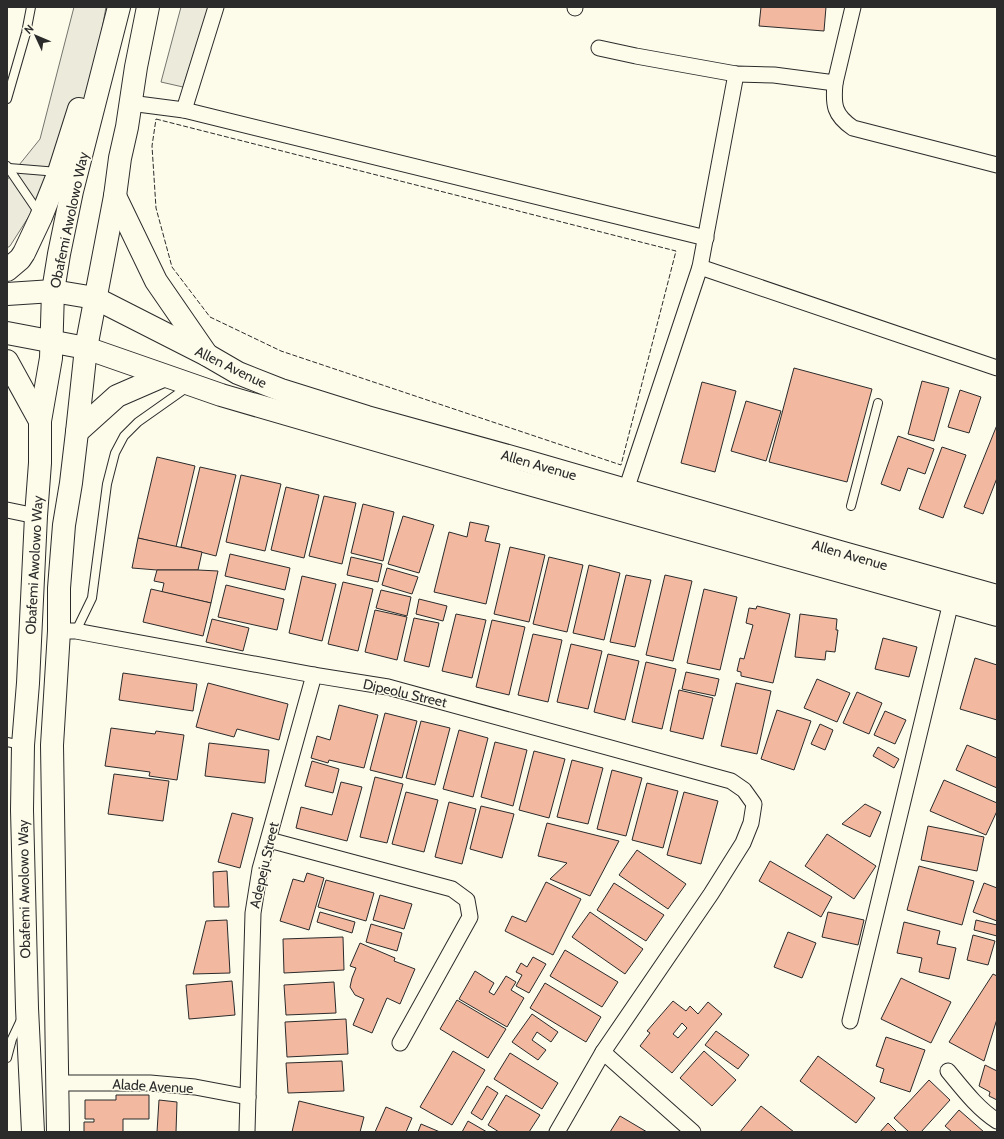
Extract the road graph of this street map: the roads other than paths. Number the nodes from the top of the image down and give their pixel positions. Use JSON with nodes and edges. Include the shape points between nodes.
{"nodes":[{"id":1,"x":30,"y":7,"type":"edge"},
{"id":2,"x":113,"y":7,"type":"edge"},
{"id":3,"x":119,"y":7,"type":"edge"},
{"id":4,"x":148,"y":7,"type":"edge"},
{"id":5,"x":216,"y":7,"type":"edge"},
{"id":6,"x":852,"y":7,"type":"edge"},
{"id":7,"x":599,"y":48,"type":"dead end"},
{"id":8,"x":736,"y":74,"type":"junction"},
{"id":9,"x":835,"y":83,"type":"junction"},
{"id":10,"x":7,"y":99,"type":"edge"},
{"id":11,"x":130,"y":103,"type":"junction"},
{"id":12,"x":184,"y":110,"type":"junction"},
{"id":13,"x":997,"y":165,"type":"edge"},
{"id":14,"x":8,"y":168,"type":"edge"},
{"id":15,"x":59,"y":172,"type":"junction"},
{"id":16,"x":115,"y":196,"type":"junction"},
{"id":17,"x":41,"y":217,"type":"junction"},
{"id":18,"x":706,"y":238,"type":"junction"},
{"id":19,"x":700,"y":267,"type":"junction"},
{"id":20,"x":7,"y":270,"type":"edge"},
{"id":21,"x":53,"y":292,"type":"junction"},
{"id":22,"x":7,"y":294,"type":"edge"},
{"id":23,"x":95,"y":298,"type":"junction"},
{"id":24,"x":7,"y":333,"type":"edge"},
{"id":25,"x":51,"y":341,"type":"junction"},
{"id":26,"x":86,"y":348,"type":"junction"},
{"id":27,"x":208,"y":355,"type":"junction"},
{"id":28,"x":7,"y":361,"type":"edge"},
{"id":29,"x":997,"y":368,"type":"edge"},
{"id":30,"x":163,"y":376,"type":"junction"},
{"id":31,"x":190,"y":385,"type":"junction"},
{"id":32,"x":878,"y":403,"type":"dead end"},
{"id":33,"x":40,"y":421,"type":"junction"},
{"id":34,"x":77,"y":432,"type":"junction"},
{"id":35,"x":626,"y":490,"type":"junction"},
{"id":36,"x":851,"y":506,"type":"dead end"},
{"id":37,"x":7,"y":510,"type":"edge"},
{"id":38,"x":36,"y":516,"type":"junction"},
{"id":39,"x":997,"y":596,"type":"edge"},
{"id":40,"x":952,"y":602,"type":"junction"},
{"id":41,"x":997,"y":615,"type":"edge"},
{"id":42,"x":67,"y":631,"type":"junction"},
{"id":43,"x":314,"y":675,"type":"junction"},
{"id":44,"x":15,"y":743,"type":"edge"},
{"id":45,"x":269,"y":840,"type":"junction"},
{"id":46,"x":27,"y":1008,"type":"junction"},
{"id":47,"x":850,"y":1021,"type":"dead end"},
{"id":48,"x":400,"y":1043,"type":"dead end"},
{"id":49,"x":603,"y":1052,"type":"junction"},
{"id":50,"x":7,"y":1058,"type":"edge"},
{"id":51,"x":948,"y":1071,"type":"dead end"},
{"id":52,"x":58,"y":1083,"type":"junction"},
{"id":53,"x":248,"y":1097,"type":"junction"},
{"id":54,"x":997,"y":1121,"type":"edge"},
{"id":55,"x":33,"y":1132,"type":"edge"},
{"id":56,"x":58,"y":1132,"type":"edge"},
{"id":57,"x":247,"y":1132,"type":"edge"},
{"id":58,"x":557,"y":1132,"type":"edge"},
{"id":59,"x":693,"y":1132,"type":"edge"}],
"edges":[{"from":1,"to":10,"type":"lane","via":[[26,33]]},
{"from":2,"to":15,"type":"main road"},
{"from":3,"to":21,"type":"main road","name":"Obafemi Awolowo Way","via":[[72,191]]},
{"from":4,"to":11,"type":"main road","name":"Obafemi Awolowo Way"},
{"from":5,"to":12,"type":"street"},
{"from":6,"to":9,"type":"street"},
{"from":7,"to":8,"type":"street"},
{"from":8,"to":9,"type":"street","via":[[774,75]]},
{"from":8,"to":18,"type":"street"},
{"from":9,"to":13,"type":"street","via":[[835,110],[843,121],[853,128]]},
{"from":11,"to":12,"type":"street"},
{"from":11,"to":16,"type":"main road","name":"Obafemi Awolowo Way"},
{"from":12,"to":18,"type":"street"},
{"from":14,"to":15,"type":"lane"},
{"from":14,"to":17,"type":"lane"},
{"from":15,"to":17,"type":"main road"},
{"from":16,"to":23,"type":"main road","name":"Obafemi Awolowo Way"},
{"from":16,"to":27,"type":"main road","via":[[156,281]]},
{"from":17,"to":20,"type":"main road","via":[[24,253]]},
{"from":18,"to":19,"type":"street"},
{"from":19,"to":29,"type":"street"},
{"from":19,"to":35,"type":"street"},
{"from":21,"to":22,"type":"main road","name":"Allen Avenue"},
{"from":21,"to":23,"type":"main road","name":"Allen Avenue"},
{"from":21,"to":25,"type":"main road","name":"Obafemi Awolowo Way"},
{"from":23,"to":26,"type":"main road","name":"Obafemi Awolowo Way"},
{"from":23,"to":27,"type":"main road","name":"Allen Avenue"},
{"from":24,"to":25,"type":"main road","name":"Allen Avenue"},
{"from":25,"to":26,"type":"main road","name":"Allen Avenue"},
{"from":25,"to":33,"type":"main road","name":"Obafemi Awolowo Way","via":[[51,358]]},
{"from":26,"to":30,"type":"main road","name":"Allen Avenue"},
{"from":26,"to":34,"type":"main road","name":"Obafemi Awolowo Way"},
{"from":27,"to":35,"type":"main road","name":"Allen Avenue","via":[[238,373],[281,390]]},
{"from":28,"to":33,"type":"main road"},
{"from":30,"to":31,"type":"main road","name":"Allen Avenue"},
{"from":30,"to":34,"type":"main road","via":[[117,396]]},
{"from":31,"to":40,"type":"main road","name":"Allen Avenue","via":[[221,396]]},
{"from":31,"to":42,"type":"lane","via":[[138,422],[124,436],[115,453],[107,484],[92,598]]},
{"from":32,"to":36,"type":"lane"},
{"from":33,"to":38,"type":"main road","name":"Obafemi Awolowo Way"},
{"from":34,"to":42,"type":"main road","name":"Obafemi Awolowo Way","via":[[64,525],[59,588]]},
{"from":35,"to":39,"type":"main road","name":"Allen Avenue"},
{"from":37,"to":38,"type":"street"},
{"from":38,"to":44,"type":"main road","name":"Obafemi Awolowo Way","via":[[28,683]]},
{"from":40,"to":41,"type":"main road","name":"Allen Avenue"},
{"from":40,"to":47,"type":"street"},
{"from":42,"to":43,"type":"street","name":"Dipeolu Street"},
{"from":42,"to":52,"type":"main road","name":"Obafemi Awolowo Way","via":[[52,745]]},
{"from":43,"to":45,"type":"street","name":"Adepeju Street"},
{"from":43,"to":49,"type":"street","name":"Dipeolu Street","via":[[388,687],[732,781],[744,790],[754,804],[751,823],[743,843],[712,894]]},
{"from":44,"to":46,"type":"main road","name":"Obafemi Awolowo Way","via":[[22,810]]},
{"from":45,"to":48,"type":"street","via":[[452,889],[467,900],[470,917]]},
{"from":45,"to":53,"type":"street","name":"Adepeju Street","via":[[260,869],[253,914]]},
{"from":46,"to":50,"type":"lane","via":[[12,1039]]},
{"from":46,"to":55,"type":"main road","name":"Obafemi Awolowo Way"},
{"from":49,"to":58,"type":"street"},
{"from":49,"to":59,"type":"street"},
{"from":51,"to":54,"type":"street","via":[[971,1099]]},
{"from":52,"to":53,"type":"street","name":"Alade Avenue","via":[[150,1083],[195,1087]]},
{"from":52,"to":56,"type":"main road","name":"Obafemi Awolowo Way"},
{"from":53,"to":57,"type":"street","name":"Adepeju Street"}]}
